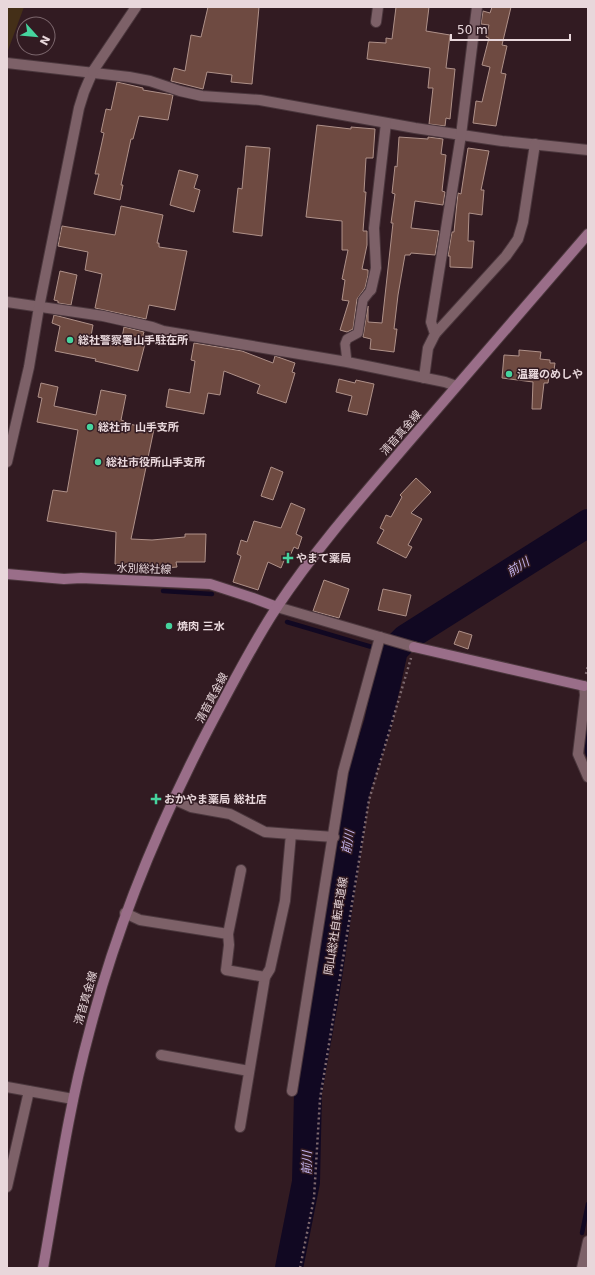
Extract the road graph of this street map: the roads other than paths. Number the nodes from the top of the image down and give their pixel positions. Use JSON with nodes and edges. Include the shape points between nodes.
{"nodes":[{"id":1,"x":136,"y":7,"type":"edge"},
{"id":2,"x":378,"y":7,"type":"edge"},
{"id":3,"x":477,"y":7,"type":"edge"},
{"id":4,"x":376,"y":22,"type":"dead end"},
{"id":5,"x":7,"y":63,"type":"edge"},
{"id":6,"x":93,"y":71,"type":"junction"},
{"id":7,"x":386,"y":123,"type":"junction"},
{"id":8,"x":461,"y":135,"type":"junction"},
{"id":9,"x":535,"y":144,"type":"junction"},
{"id":10,"x":588,"y":150,"type":"edge"},
{"id":11,"x":588,"y":234,"type":"edge"},
{"id":12,"x":371,"y":290,"type":"joint"},
{"id":13,"x":7,"y":302,"type":"edge"},
{"id":14,"x":39,"y":307,"type":"junction"},
{"id":15,"x":435,"y":334,"type":"junction"},
{"id":16,"x":347,"y":362,"type":"junction"},
{"id":17,"x":424,"y":378,"type":"junction"},
{"id":18,"x":456,"y":386,"type":"junction"},
{"id":19,"x":7,"y":462,"type":"edge"},
{"id":20,"x":7,"y":574,"type":"edge"},
{"id":21,"x":277,"y":608,"type":"junction"},
{"id":22,"x":378,"y":644,"type":"junction"},
{"id":23,"x":406,"y":644,"type":"joint"},
{"id":24,"x":586,"y":687,"type":"edge"},
{"id":25,"x":588,"y":777,"type":"edge"},
{"id":26,"x":173,"y":799,"type":"junction"},
{"id":27,"x":291,"y":834,"type":"junction"},
{"id":28,"x":334,"y":837,"type":"junction"},
{"id":29,"x":241,"y":870,"type":"dead end"},
{"id":30,"x":125,"y":913,"type":"junction"},
{"id":31,"x":228,"y":934,"type":"junction"},
{"id":32,"x":265,"y":977,"type":"junction"},
{"id":33,"x":161,"y":1055,"type":"dead end"},
{"id":34,"x":249,"y":1070,"type":"junction"},
{"id":35,"x":7,"y":1087,"type":"edge"},
{"id":36,"x":29,"y":1091,"type":"junction"},
{"id":37,"x":292,"y":1091,"type":"dead end"},
{"id":38,"x":73,"y":1099,"type":"junction"},
{"id":39,"x":240,"y":1127,"type":"dead end"},
{"id":40,"x":7,"y":1187,"type":"edge"},
{"id":41,"x":588,"y":1241,"type":"edge"},
{"id":42,"x":43,"y":1268,"type":"edge"},
{"id":43,"x":582,"y":1268,"type":"edge"}],
"edges":[{"from":1,"to":6,"type":"street"},
{"from":2,"to":4,"type":"street"},
{"from":3,"to":8,"type":"street"},
{"from":5,"to":6,"type":"street"},
{"from":6,"to":7,"type":"street","via":[[150,81],[191,94],[260,100]]},
{"from":6,"to":14,"type":"street","via":[[79,108]]},
{"from":7,"to":8,"type":"street"},
{"from":7,"to":12,"type":"street","via":[[374,228],[376,268]]},
{"from":8,"to":9,"type":"street"},
{"from":8,"to":15,"type":"street","via":[[431,322]]},
{"from":9,"to":10,"type":"street"},
{"from":9,"to":15,"type":"street","via":[[518,239],[506,256]]},
{"from":11,"to":18,"type":"main road","name":"清音真金線"},
{"from":12,"to":16,"type":"lane","via":[[364,300],[358,333],[347,339],[345,344]]},
{"from":13,"to":14,"type":"street"},
{"from":14,"to":16,"type":"street","via":[[103,316],[163,331]]},
{"from":14,"to":19,"type":"street"},
{"from":15,"to":17,"type":"street","via":[[428,348]]},
{"from":16,"to":17,"type":"street"},
{"from":17,"to":18,"type":"street"},
{"from":18,"to":21,"type":"main road","name":"清音真金線","via":[[354,506]]},
{"from":20,"to":21,"type":"main road","name":"水別総社線","via":[[64,579],[210,584]]},
{"from":21,"to":22,"type":"street"},
{"from":21,"to":26,"type":"main road","name":"清音真金線","via":[[225,697]]},
{"from":22,"to":23,"type":"street"},
{"from":22,"to":28,"type":"street","via":[[343,772]]},
{"from":23,"to":24,"type":"main road"},
{"from":24,"to":25,"type":"street","via":[[578,754]]},
{"from":26,"to":27,"type":"street","via":[[191,807],[230,814],[265,832]]},
{"from":26,"to":30,"type":"main road","name":"清音真金線"},
{"from":27,"to":28,"type":"street"},
{"from":27,"to":32,"type":"street","via":[[285,901],[270,969]]},
{"from":28,"to":37,"type":"street"},
{"from":29,"to":31,"type":"street"},
{"from":30,"to":31,"type":"street","via":[[140,920]]},
{"from":30,"to":38,"type":"main road","name":"清音真金線","via":[[107,965]]},
{"from":31,"to":32,"type":"street","via":[[226,970]]},
{"from":32,"to":34,"type":"street"},
{"from":33,"to":34,"type":"street"},
{"from":34,"to":39,"type":"street"},
{"from":35,"to":36,"type":"street"},
{"from":36,"to":38,"type":"street"},
{"from":36,"to":40,"type":"street"},
{"from":38,"to":42,"type":"main road","name":"清音真金線"},
{"from":41,"to":43,"type":"street"}]}
